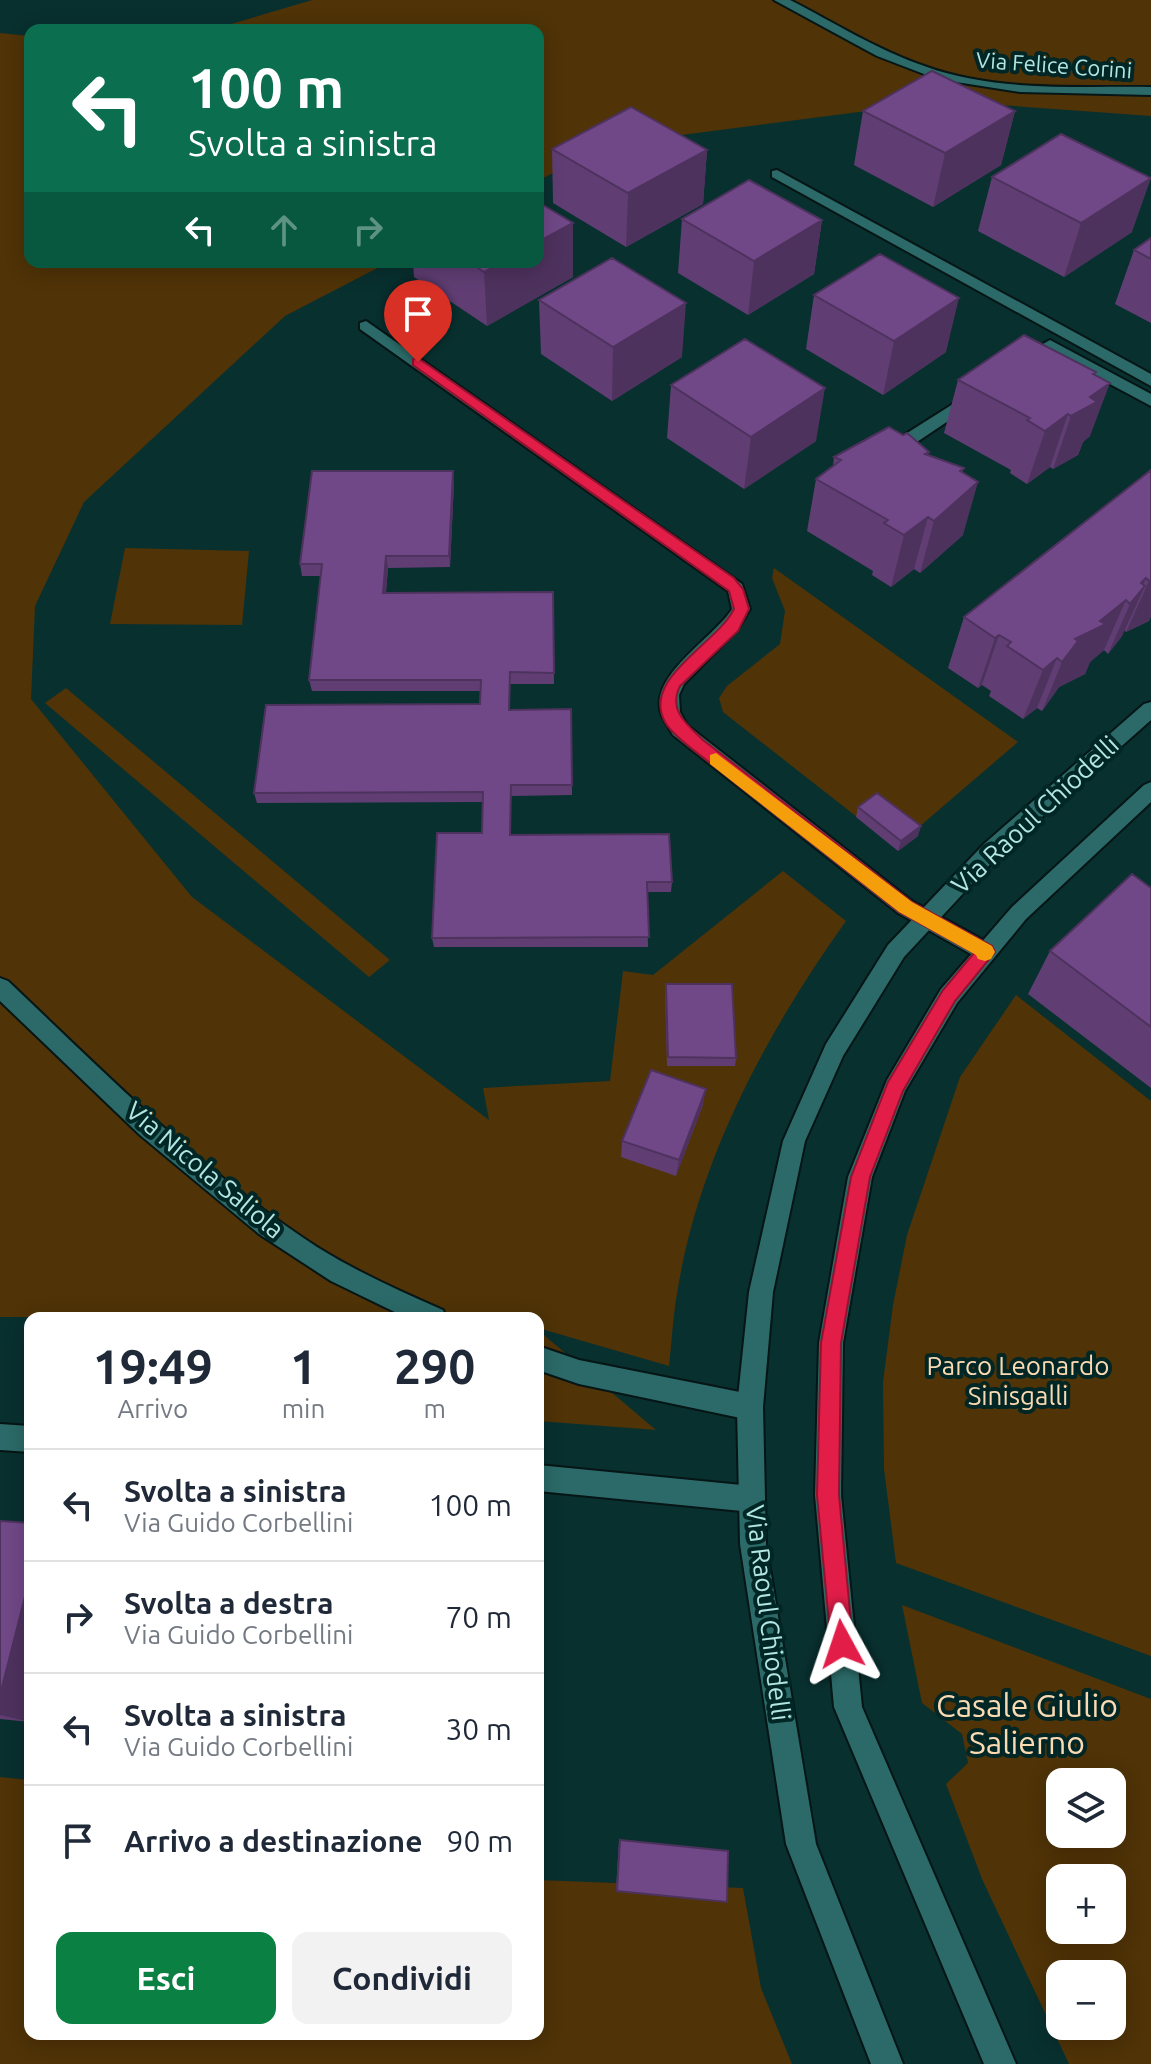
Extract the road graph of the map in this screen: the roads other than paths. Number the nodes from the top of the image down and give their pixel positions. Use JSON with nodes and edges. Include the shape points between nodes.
{"nodes":[{"id":1,"x":780,"y":0,"type":"edge"},
{"id":2,"x":1151,"y":91,"type":"edge"},
{"id":3,"x":777,"y":174,"type":"dead end"},
{"id":4,"x":366,"y":326,"type":"dead end"},
{"id":5,"x":1012,"y":370,"type":"edge"},
{"id":6,"x":1151,"y":381,"type":"edge"},
{"id":7,"x":987,"y":387,"type":"edge"},
{"id":8,"x":1151,"y":401,"type":"edge"},
{"id":9,"x":899,"y":446,"type":"edge"},
{"id":10,"x":1151,"y":709,"type":"edge"},
{"id":11,"x":1151,"y":790,"type":"edge"},
{"id":12,"x":926,"y":918,"type":"junction"},
{"id":13,"x":986,"y":952,"type":"junction"},
{"id":14,"x":0,"y":987,"type":"edge"},
{"id":15,"x":421,"y":1312,"type":"edge"},
{"id":16,"x":544,"y":1360,"type":"edge"},
{"id":17,"x":750,"y":1407,"type":"junction"},
{"id":18,"x":0,"y":1437,"type":"edge"},
{"id":19,"x":24,"y":1439,"type":"edge"},
{"id":20,"x":544,"y":1479,"type":"edge"},
{"id":21,"x":752,"y":1499,"type":"junction"},
{"id":22,"x":887,"y":2064,"type":"edge"},
{"id":23,"x":1000,"y":2064,"type":"edge"}],
"edges":[{"from":1,"to":2,"type":"street","name":"Via Felice Corini","via":[[939,76],[996,86]]},
{"from":3,"to":6,"type":"street"},
{"from":4,"to":12,"type":"street","via":[[736,589],[741,609],[733,628],[674,682],[667,696],[672,720],[905,907]]},
{"from":5,"to":8,"type":"street","via":[[1050,345]]},
{"from":7,"to":9,"type":"street"},
{"from":10,"to":12,"type":"street","name":"Via Raoul Chiodelli","via":[[991,850]]},
{"from":11,"to":13,"type":"street","via":[[1019,913]]},
{"from":12,"to":13,"type":"street"},
{"from":12,"to":17,"type":"street","name":"Via Raoul Chiodelli","via":[[896,951],[834,1051],[794,1141],[761,1292]]},
{"from":13,"to":23,"type":"street","via":[[949,996],[895,1087],[860,1177],[831,1343],[828,1495],[848,1707]]},
{"from":14,"to":15,"type":"street","name":"Via Nicola Saliola","via":[[169,1146],[252,1213],[309,1255]]},
{"from":16,"to":17,"type":"street"},
{"from":17,"to":21,"type":"street","name":"Via Raoul Chiodelli"},
{"from":18,"to":19,"type":"street"},
{"from":20,"to":21,"type":"street"},
{"from":21,"to":22,"type":"street","name":"Via Raoul Chiodelli","via":[[753,1544],[801,1844]]}]}
